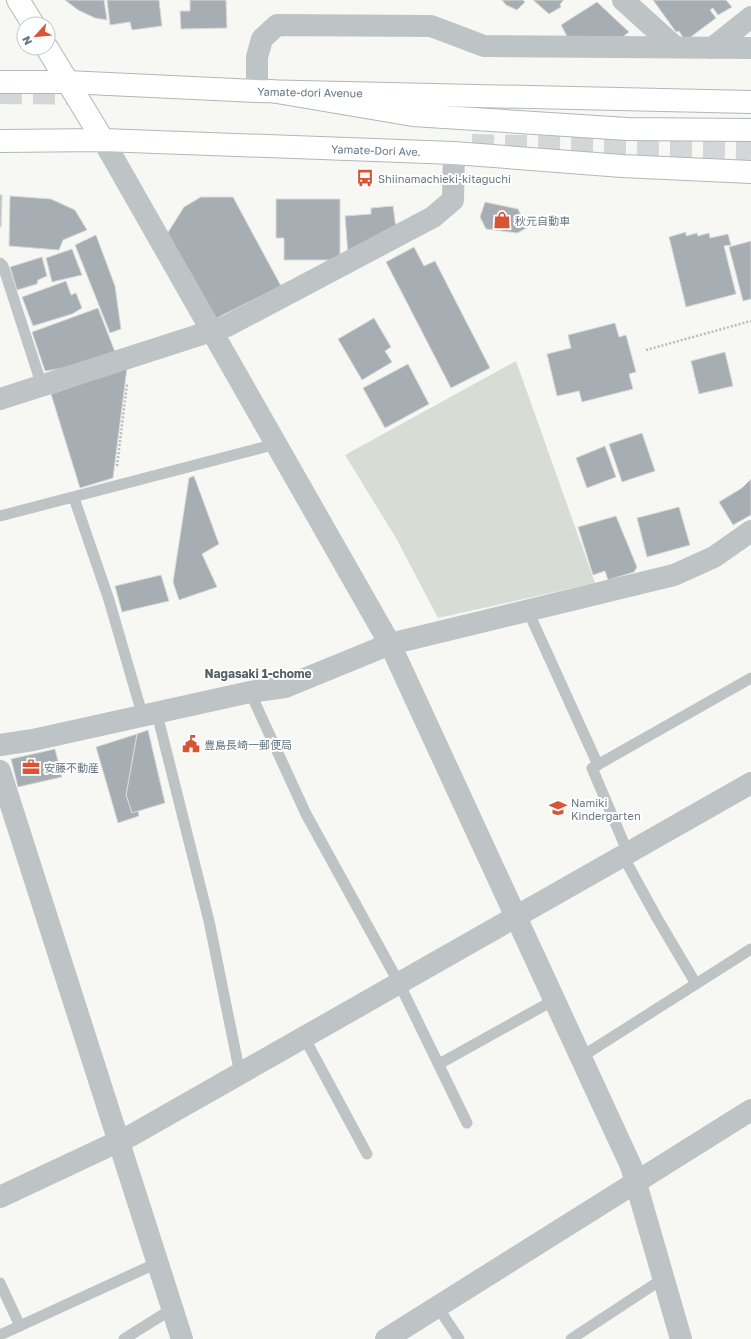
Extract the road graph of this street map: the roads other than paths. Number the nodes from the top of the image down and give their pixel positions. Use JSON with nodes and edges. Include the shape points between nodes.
{"nodes":[{"id":1,"x":18,"y":0,"type":"edge"},
{"id":2,"x":623,"y":0,"type":"edge"},
{"id":3,"x":27,"y":16,"type":"edge"},
{"id":4,"x":751,"y":17,"type":"edge"},
{"id":5,"x":676,"y":48,"type":"junction"},
{"id":6,"x":712,"y":48,"type":"junction"},
{"id":7,"x":751,"y":48,"type":"edge"},
{"id":8,"x":52,"y":56,"type":"edge"},
{"id":9,"x":0,"y":82,"type":"edge"},
{"id":10,"x":67,"y":82,"type":"junction"},
{"id":11,"x":264,"y":91,"type":"junction"},
{"id":12,"x":751,"y":102,"type":"edge"},
{"id":13,"x":751,"y":130,"type":"edge"},
{"id":14,"x":102,"y":140,"type":"junction"},
{"id":15,"x":0,"y":141,"type":"edge"},
{"id":16,"x":454,"y":153,"type":"junction"},
{"id":17,"x":751,"y":172,"type":"edge"},
{"id":18,"x":0,"y":264,"type":"edge"},
{"id":19,"x":212,"y":331,"type":"junction"},
{"id":20,"x":42,"y":386,"type":"junction"},
{"id":21,"x":0,"y":399,"type":"edge"},
{"id":22,"x":276,"y":444,"type":"junction"},
{"id":23,"x":74,"y":498,"type":"junction"},
{"id":24,"x":0,"y":516,"type":"edge"},
{"id":25,"x":751,"y":530,"type":"edge"},
{"id":26,"x":528,"y":611,"type":"junction"},
{"id":27,"x":390,"y":644,"type":"junction"},
{"id":28,"x":751,"y":678,"type":"edge"},
{"id":29,"x":250,"y":692,"type":"junction"},
{"id":30,"x":150,"y":715,"type":"junction"},
{"id":31,"x":0,"y":745,"type":"edge"},
{"id":32,"x":598,"y":765,"type":"junction"},
{"id":33,"x":0,"y":771,"type":"edge"},
{"id":34,"x":751,"y":783,"type":"edge"},
{"id":35,"x":626,"y":854,"type":"junction"},
{"id":36,"x":516,"y":916,"type":"junction"},
{"id":37,"x":750,"y":951,"type":"edge"},
{"id":38,"x":399,"y":983,"type":"junction"},
{"id":39,"x":696,"y":984,"type":"junction"},
{"id":40,"x":554,"y":1000,"type":"junction"},
{"id":41,"x":304,"y":1037,"type":"junction"},
{"id":42,"x":581,"y":1057,"type":"junction"},
{"id":43,"x":439,"y":1064,"type":"junction"},
{"id":44,"x":240,"y":1074,"type":"junction"},
{"id":45,"x":751,"y":1110,"type":"edge"},
{"id":46,"x":467,"y":1123,"type":"dead end"},
{"id":47,"x":118,"y":1142,"type":"junction"},
{"id":48,"x":367,"y":1154,"type":"dead end"},
{"id":49,"x":636,"y":1181,"type":"junction"},
{"id":50,"x":0,"y":1197,"type":"edge"},
{"id":51,"x":157,"y":1262,"type":"junction"},
{"id":52,"x":664,"y":1278,"type":"junction"},
{"id":53,"x":0,"y":1283,"type":"edge"},
{"id":54,"x":437,"y":1306,"type":"junction"},
{"id":55,"x":172,"y":1309,"type":"junction"},
{"id":56,"x":20,"y":1326,"type":"junction"},
{"id":57,"x":0,"y":1336,"type":"edge"},
{"id":58,"x":124,"y":1339,"type":"edge"},
{"id":59,"x":182,"y":1339,"type":"edge"},
{"id":60,"x":386,"y":1339,"type":"edge"},
{"id":61,"x":459,"y":1339,"type":"edge"},
{"id":62,"x":571,"y":1339,"type":"edge"},
{"id":63,"x":682,"y":1339,"type":"edge"}],
"edges":[{"from":1,"to":3,"type":"main road"},
{"from":2,"to":5,"type":"street"},
{"from":4,"to":6,"type":"street"},
{"from":5,"to":6,"type":"street"},
{"from":5,"to":11,"type":"street","via":[[484,46],[431,26],[277,25],[262,39],[257,57]]},
{"from":6,"to":7,"type":"street"},
{"from":8,"to":10,"type":"main road"},
{"from":9,"to":10,"type":"main road","name":"Yamate-dori Avenue"},
{"from":10,"to":11,"type":"main road","name":"Yamate-dori Avenue"},
{"from":10,"to":14,"type":"main road"},
{"from":11,"to":12,"type":"main road","name":"Yamate-dori Avenue"},
{"from":11,"to":13,"type":"main road","via":[[413,115],[627,128]]},
{"from":14,"to":15,"type":"main road","name":"Yamate-Dori Ave."},
{"from":14,"to":16,"type":"main road","name":"Yamate-Dori Ave."},
{"from":14,"to":19,"type":"street"},
{"from":16,"to":17,"type":"main road","name":"Yamate-Dori Ave.","via":[[622,166]]},
{"from":16,"to":19,"type":"street","via":[[453,200],[433,217],[227,326]]},
{"from":18,"to":20,"type":"lane","via":[[3,266]]},
{"from":19,"to":20,"type":"street"},
{"from":19,"to":22,"type":"street"},
{"from":20,"to":21,"type":"street"},
{"from":22,"to":23,"type":"lane"},
{"from":22,"to":27,"type":"street"},
{"from":23,"to":24,"type":"lane"},
{"from":23,"to":30,"type":"lane"},
{"from":25,"to":26,"type":"street","via":[[714,557],[674,575]]},
{"from":26,"to":27,"type":"street"},
{"from":26,"to":32,"type":"lane"},
{"from":27,"to":29,"type":"street","via":[[285,687]]},
{"from":27,"to":36,"type":"street"},
{"from":28,"to":32,"type":"lane"},
{"from":29,"to":30,"type":"street"},
{"from":29,"to":38,"type":"lane","via":[[306,814]]},
{"from":30,"to":31,"type":"street"},
{"from":30,"to":44,"type":"lane","via":[[209,921]]},
{"from":32,"to":35,"type":"lane","via":[[592,768]]},
{"from":33,"to":47,"type":"street"},
{"from":34,"to":35,"type":"street"},
{"from":35,"to":36,"type":"street"},
{"from":35,"to":39,"type":"lane","via":[[657,918]]},
{"from":36,"to":38,"type":"street"},
{"from":36,"to":40,"type":"street"},
{"from":37,"to":39,"type":"lane"},
{"from":38,"to":41,"type":"street"},
{"from":38,"to":43,"type":"lane"},
{"from":39,"to":42,"type":"lane"},
{"from":40,"to":42,"type":"street"},
{"from":40,"to":43,"type":"lane"},
{"from":41,"to":44,"type":"street"},
{"from":41,"to":48,"type":"lane"},
{"from":42,"to":49,"type":"street"},
{"from":43,"to":46,"type":"lane"},
{"from":44,"to":47,"type":"street"},
{"from":45,"to":49,"type":"street"},
{"from":47,"to":50,"type":"street"},
{"from":47,"to":51,"type":"street"},
{"from":49,"to":52,"type":"street"},
{"from":49,"to":54,"type":"street"},
{"from":51,"to":55,"type":"street"},
{"from":51,"to":56,"type":"lane"},
{"from":52,"to":62,"type":"lane"},
{"from":52,"to":63,"type":"street"},
{"from":53,"to":56,"type":"lane"},
{"from":54,"to":60,"type":"street"},
{"from":54,"to":61,"type":"lane"},
{"from":55,"to":58,"type":"lane"},
{"from":55,"to":59,"type":"street"},
{"from":56,"to":57,"type":"lane"}]}
